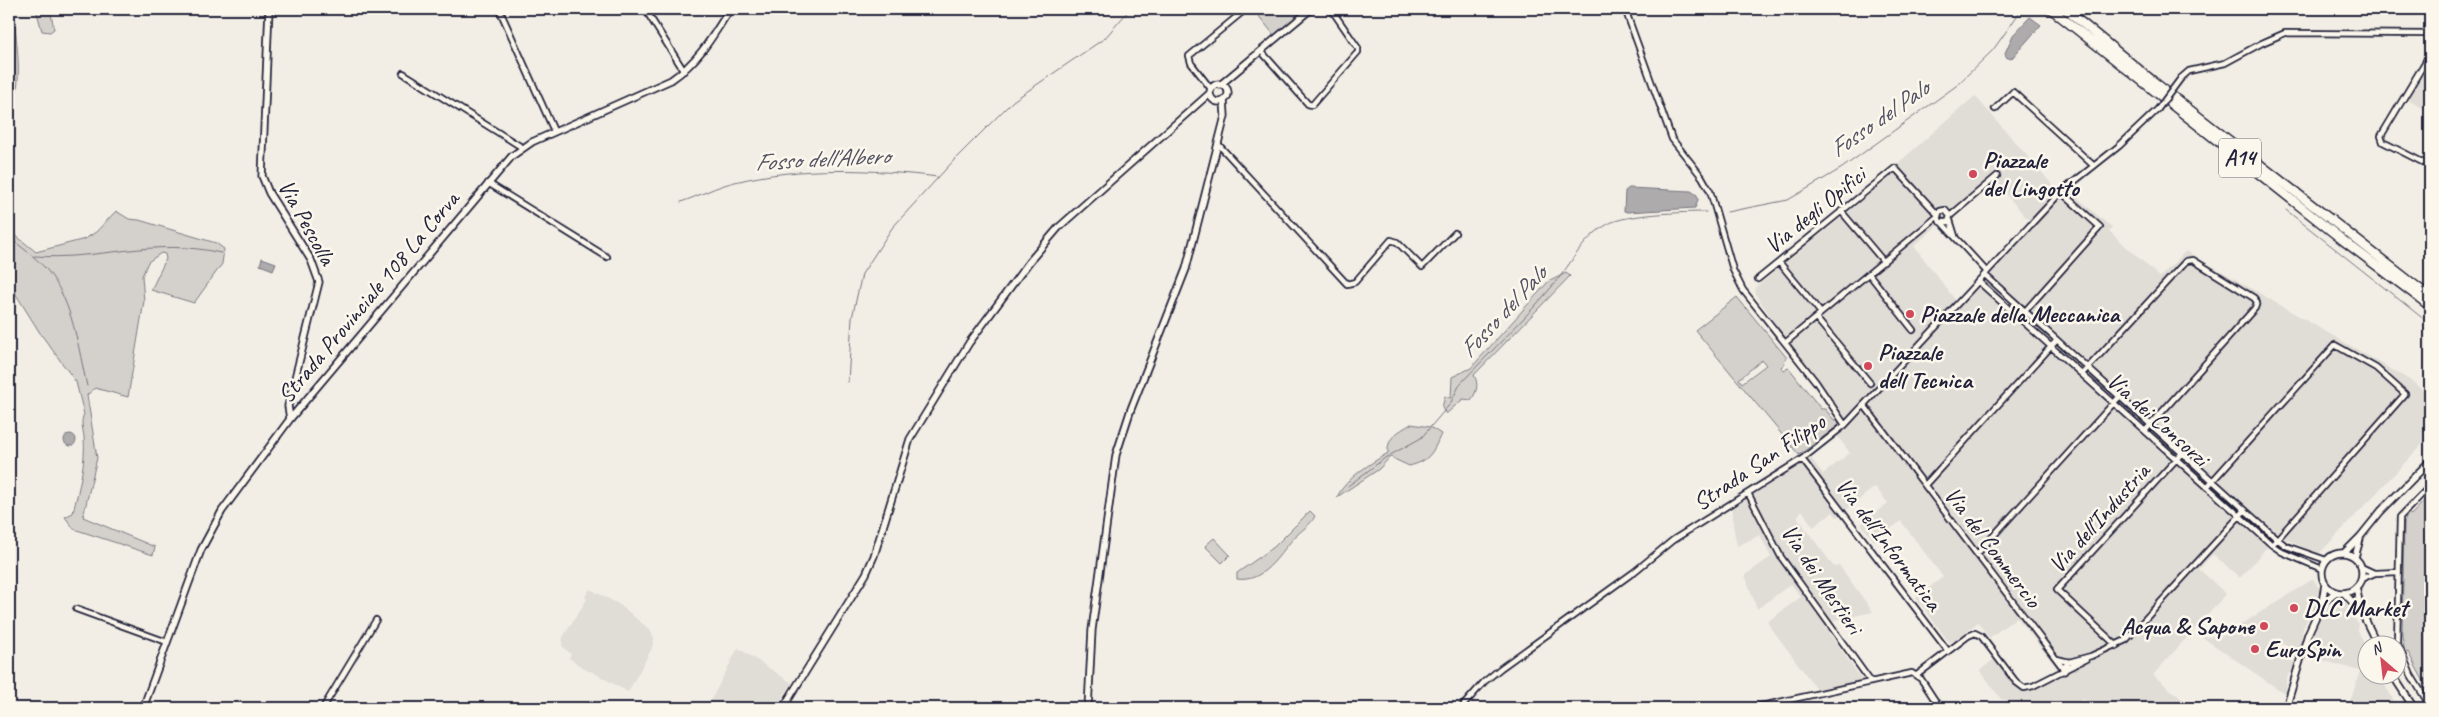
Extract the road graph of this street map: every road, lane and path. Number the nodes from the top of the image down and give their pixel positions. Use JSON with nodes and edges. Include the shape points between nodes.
{"nodes":[{"id":1,"x":269,"y":9,"type":"edge"},
{"id":2,"x":644,"y":9,"type":"edge"},
{"id":3,"x":730,"y":9,"type":"edge"},
{"id":4,"x":1246,"y":9,"type":"edge"},
{"id":5,"x":1312,"y":9,"type":"edge"},
{"id":6,"x":1331,"y":9,"type":"edge"},
{"id":7,"x":1624,"y":9,"type":"edge"},
{"id":8,"x":2051,"y":9,"type":"edge"},
{"id":9,"x":2065,"y":9,"type":"edge"},
{"id":10,"x":501,"y":13,"type":"dead end"},
{"id":11,"x":2430,"y":34,"type":"edge"},
{"id":12,"x":1261,"y":51,"type":"junction"},
{"id":13,"x":2430,"y":54,"type":"edge"},
{"id":14,"x":684,"y":71,"type":"junction"},
{"id":15,"x":1236,"y":72,"type":"junction"},
{"id":16,"x":403,"y":73,"type":"dead end"},
{"id":17,"x":1214,"y":88,"type":"junction"},
{"id":18,"x":1227,"y":91,"type":"junction"},
{"id":19,"x":1202,"y":100,"type":"junction"},
{"id":20,"x":1224,"y":100,"type":"junction"},
{"id":21,"x":1215,"y":101,"type":"junction"},
{"id":22,"x":1995,"y":109,"type":"dead end"},
{"id":23,"x":1225,"y":116,"type":"junction"},
{"id":24,"x":554,"y":131,"type":"junction"},
{"id":25,"x":1218,"y":144,"type":"junction"},
{"id":26,"x":523,"y":148,"type":"junction"},
{"id":27,"x":2094,"y":166,"type":"junction"},
{"id":28,"x":2430,"y":166,"type":"edge"},
{"id":29,"x":1895,"y":168,"type":"joint"},
{"id":30,"x":1997,"y":176,"type":"dead end"},
{"id":31,"x":488,"y":183,"type":"junction"},
{"id":32,"x":2061,"y":192,"type":"junction"},
{"id":33,"x":1932,"y":209,"type":"junction"},
{"id":34,"x":1942,"y":210,"type":"junction"},
{"id":35,"x":1842,"y":211,"type":"junction"},
{"id":36,"x":1951,"y":215,"type":"junction"},
{"id":37,"x":1938,"y":219,"type":"junction"},
{"id":38,"x":1455,"y":233,"type":"dead end"},
{"id":39,"x":1957,"y":240,"type":"junction"},
{"id":40,"x":607,"y":257,"type":"dead end"},
{"id":41,"x":1779,"y":262,"type":"junction"},
{"id":42,"x":1884,"y":262,"type":"junction"},
{"id":43,"x":1986,"y":273,"type":"junction"},
{"id":44,"x":1869,"y":274,"type":"junction"},
{"id":45,"x":1758,"y":279,"type":"dead end"},
{"id":46,"x":1978,"y":281,"type":"junction"},
{"id":47,"x":2430,"y":297,"type":"edge"},
{"id":48,"x":2430,"y":306,"type":"edge"},
{"id":49,"x":2025,"y":311,"type":"junction"},
{"id":50,"x":1821,"y":314,"type":"junction"},
{"id":51,"x":1816,"y":318,"type":"junction"},
{"id":52,"x":2019,"y":318,"type":"junction"},
{"id":53,"x":1913,"y":330,"type":"dead end"},
{"id":54,"x":2057,"y":340,"type":"junction"},
{"id":55,"x":1785,"y":343,"type":"junction"},
{"id":56,"x":2051,"y":346,"type":"junction"},
{"id":57,"x":2088,"y":368,"type":"junction"},
{"id":58,"x":2082,"y":374,"type":"junction"},
{"id":59,"x":1870,"y":383,"type":"dead end"},
{"id":60,"x":2120,"y":396,"type":"junction"},
{"id":61,"x":2114,"y":403,"type":"junction"},
{"id":62,"x":1864,"y":405,"type":"junction"},
{"id":63,"x":290,"y":419,"type":"junction"},
{"id":64,"x":1845,"y":425,"type":"junction"},
{"id":65,"x":2151,"y":425,"type":"junction"},
{"id":66,"x":2145,"y":431,"type":"junction"},
{"id":67,"x":2182,"y":453,"type":"junction"},
{"id":68,"x":1802,"y":459,"type":"junction"},
{"id":69,"x":2176,"y":459,"type":"junction"},
{"id":70,"x":2430,"y":460,"type":"edge"},
{"id":71,"x":2213,"y":481,"type":"junction"},
{"id":72,"x":1925,"y":485,"type":"junction"},
{"id":73,"x":2207,"y":487,"type":"junction"},
{"id":74,"x":2430,"y":488,"type":"edge"},
{"id":75,"x":1748,"y":493,"type":"junction"},
{"id":76,"x":2245,"y":510,"type":"junction"},
{"id":77,"x":2239,"y":515,"type":"junction"},
{"id":78,"x":2360,"y":537,"type":"junction"},
{"id":79,"x":2277,"y":539,"type":"junction"},
{"id":80,"x":2272,"y":545,"type":"junction"},
{"id":81,"x":2344,"y":553,"type":"junction"},
{"id":82,"x":1977,"y":554,"type":"junction"},
{"id":83,"x":2355,"y":557,"type":"junction"},
{"id":84,"x":2326,"y":560,"type":"junction"},
{"id":85,"x":2361,"y":567,"type":"junction"},
{"id":86,"x":2322,"y":569,"type":"junction"},
{"id":87,"x":2398,"y":572,"type":"junction"},
{"id":88,"x":2375,"y":574,"type":"junction"},
{"id":89,"x":2361,"y":579,"type":"junction"},
{"id":90,"x":2325,"y":584,"type":"junction"},
{"id":91,"x":2356,"y":587,"type":"junction"},
{"id":92,"x":2336,"y":592,"type":"junction"},
{"id":93,"x":2344,"y":593,"type":"junction"},
{"id":94,"x":2322,"y":603,"type":"junction"},
{"id":95,"x":76,"y":609,"type":"dead end"},
{"id":96,"x":2360,"y":611,"type":"junction"},
{"id":97,"x":376,"y":620,"type":"dead end"},
{"id":98,"x":2372,"y":634,"type":"edge"},
{"id":99,"x":167,"y":642,"type":"junction"},
{"id":100,"x":2117,"y":646,"type":"junction"},
{"id":101,"x":1948,"y":651,"type":"junction"},
{"id":102,"x":2091,"y":656,"type":"junction"},
{"id":103,"x":2056,"y":658,"type":"junction"},
{"id":104,"x":2070,"y":662,"type":"junction"},
{"id":105,"x":2064,"y":669,"type":"junction"},
{"id":106,"x":1917,"y":675,"type":"junction"},
{"id":107,"x":1871,"y":682,"type":"junction"},
{"id":108,"x":2398,"y":684,"type":"edge"},
{"id":109,"x":2430,"y":706,"type":"edge"},
{"id":110,"x":143,"y":708,"type":"edge"},
{"id":111,"x":323,"y":708,"type":"edge"},
{"id":112,"x":784,"y":708,"type":"edge"},
{"id":113,"x":1088,"y":708,"type":"edge"},
{"id":114,"x":1461,"y":708,"type":"edge"},
{"id":115,"x":1752,"y":708,"type":"edge"},
{"id":116,"x":1940,"y":708,"type":"edge"},
{"id":117,"x":2286,"y":708,"type":"edge"},
{"id":118,"x":2414,"y":708,"type":"edge"}],
"edges":[{"from":1,"to":63,"type":"street","name":"Via Pescolla","via":[[262,176],[269,193],[311,260],[319,282],[288,406]]},
{"from":2,"to":14,"type":"street"},
{"from":3,"to":14,"type":"street","name":"Strada Provinciale 108 La Corva","via":[[699,57]]},
{"from":4,"to":17,"type":"street","via":[[1189,56],[1191,63]]},
{"from":5,"to":12,"type":"street"},
{"from":6,"to":12,"type":"street","via":[[1358,52],[1312,105]]},
{"from":7,"to":55,"type":"street","via":[[1667,130],[1710,190],[1738,282]]},
{"from":8,"to":48,"type":"highway","number":"A14"},
{"from":9,"to":47,"type":"highway","number":"A14"},
{"from":10,"to":24,"type":"street"},
{"from":11,"to":27,"type":"street","name":"Strada San Filippo","bridge":true,"via":[[2285,33],[2225,63],[2189,71],[2158,109]]},
{"from":12,"to":15,"type":"street"},
{"from":13,"to":28,"type":"street","via":[[2381,136],[2383,142]]},
{"from":14,"to":24,"type":"street","name":"Strada Provinciale 108 La Corva","via":[[672,80]]},
{"from":15,"to":17,"type":"street"},
{"from":15,"to":18,"type":"street"},
{"from":16,"to":26,"type":"street"},
{"from":17,"to":18,"type":"street"},
{"from":17,"to":19,"type":"street"},
{"from":17,"to":21,"type":"street"},
{"from":18,"to":20,"type":"street"},
{"from":19,"to":21,"type":"street"},
{"from":19,"to":112,"type":"street","via":[[1049,238],[969,342],[910,439],[866,574]]},
{"from":20,"to":21,"type":"street"},
{"from":20,"to":23,"type":"street"},
{"from":21,"to":23,"type":"street"},
{"from":22,"to":27,"type":"street","via":[[2013,92]]},
{"from":23,"to":25,"type":"street"},
{"from":24,"to":26,"type":"street","name":"Strada Provinciale 108 La Corva"},
{"from":25,"to":38,"type":"street","via":[[1347,284],[1355,282],[1389,241],[1397,242],[1422,267]]},
{"from":25,"to":113,"type":"street","via":[[1186,269],[1116,455],[1092,630]]},
{"from":26,"to":31,"type":"street","name":"Strada Provinciale 108 La Corva"},
{"from":27,"to":32,"type":"street","name":"Strada San Filippo"},
{"from":29,"to":33,"type":"street","name":"Via dei Consorzi"},
{"from":29,"to":35,"type":"street","name":"Via degli Opifici"},
{"from":30,"to":36,"type":"street"},
{"from":31,"to":40,"type":"street"},
{"from":31,"to":63,"type":"street","name":"Strada Provinciale 108 La Corva"},
{"from":32,"to":43,"type":"street","name":"Strada San Filippo"},
{"from":32,"to":49,"type":"street","via":[[2100,227]]},
{"from":33,"to":34,"type":"street"},
{"from":33,"to":37,"type":"street","name":"Via dei Consorzi"},
{"from":34,"to":36,"type":"street"},
{"from":34,"to":37,"type":"street"},
{"from":35,"to":41,"type":"street","name":"Via degli Opifici"},
{"from":35,"to":42,"type":"street"},
{"from":36,"to":37,"type":"street"},
{"from":36,"to":39,"type":"street"},
{"from":37,"to":39,"type":"street","name":"Via dei Consorzi"},
{"from":37,"to":42,"type":"street"},
{"from":39,"to":43,"type":"street","name":"Via dei Consorzi"},
{"from":41,"to":45,"type":"street","name":"Via degli Opifici"},
{"from":41,"to":50,"type":"street"},
{"from":42,"to":44,"type":"street"},
{"from":43,"to":46,"type":"street","name":"Strada San Filippo"},
{"from":43,"to":49,"type":"street","name":"Via dei Consorzi"},
{"from":44,"to":50,"type":"street"},
{"from":44,"to":53,"type":"street"},
{"from":46,"to":52,"type":"street","name":"Via dei Consorzi"},
{"from":46,"to":62,"type":"street","name":"Strada San Filippo"},
{"from":49,"to":52,"type":"street"},
{"from":49,"to":54,"type":"street","name":"Via dei Consorzi"},
{"from":50,"to":51,"type":"street"},
{"from":51,"to":55,"type":"street"},
{"from":51,"to":59,"type":"street"},
{"from":52,"to":56,"type":"street","name":"Via dei Consorzi"},
{"from":54,"to":56,"type":"street"},
{"from":54,"to":57,"type":"street","name":"Via dei Consorzi"},
{"from":55,"to":64,"type":"street"},
{"from":56,"to":58,"type":"street","name":"Via dei Consorzi"},
{"from":56,"to":72,"type":"street"},
{"from":57,"to":58,"type":"street"},
{"from":57,"to":60,"type":"street","name":"Via dei Consorzi"},
{"from":57,"to":65,"type":"street","via":[[2186,261],[2193,260],[2254,298],[2257,302],[2255,308]]},
{"from":58,"to":61,"type":"street","name":"Via dei Consorzi"},
{"from":60,"to":61,"type":"street"},
{"from":60,"to":65,"type":"street","name":"Via dei Consorzi"},
{"from":61,"to":66,"type":"street","name":"Via dei Consorzi"},
{"from":61,"to":82,"type":"street"},
{"from":62,"to":64,"type":"street","name":"Strada San Filippo"},
{"from":62,"to":72,"type":"street","name":"Via del Commercio"},
{"from":63,"to":99,"type":"street","name":"Strada Provinciale 108 La Corva","via":[[259,457],[210,530]]},
{"from":64,"to":68,"type":"street","name":"Strada San Filippo"},
{"from":65,"to":66,"type":"street"},
{"from":65,"to":67,"type":"street","name":"Via dei Consorzi"},
{"from":66,"to":69,"type":"street","name":"Via dei Consorzi"},
{"from":67,"to":69,"type":"street","name":"Via dell'Industria"},
{"from":67,"to":71,"type":"street","name":"Via dei Consorzi"},
{"from":68,"to":75,"type":"street","name":"Strada San Filippo"},
{"from":68,"to":101,"type":"street","name":"Via dell'Informatica"},
{"from":69,"to":73,"type":"street","name":"Via dei Consorzi"},
{"from":69,"to":100,"type":"street","name":"Via dell'Industria","via":[[2057,590]]},
{"from":70,"to":78,"type":"street"},
{"from":71,"to":73,"type":"street"},
{"from":71,"to":76,"type":"street","name":"Via dei Consorzi"},
{"from":71,"to":79,"type":"street","via":[[2335,345],[2376,368],[2405,394]]},
{"from":72,"to":82,"type":"street","name":"Via del Commercio"},
{"from":73,"to":77,"type":"street","name":"Via dei Consorzi"},
{"from":74,"to":87,"type":"street","via":[[2400,517]]},
{"from":75,"to":107,"type":"street","name":"Via dei Mestieri","via":[[1781,557]]},
{"from":75,"to":114,"type":"street","name":"Strada San Filippo","via":[[1673,540],[1501,668]]},
{"from":76,"to":77,"type":"street"},
{"from":76,"to":79,"type":"street","name":"Via dei Consorzi"},
{"from":77,"to":80,"type":"street","name":"Via dei Consorzi"},
{"from":77,"to":100,"type":"street"},
{"from":78,"to":81,"type":"street"},
{"from":78,"to":83,"type":"street"},
{"from":79,"to":80,"type":"street"},
{"from":79,"to":84,"type":"street","name":"Via dei Consorzi","via":[[2286,546]]},
{"from":80,"to":86,"type":"street","name":"Via dei Consorzi"},
{"from":81,"to":83,"type":"street"},
{"from":81,"to":84,"type":"street"},
{"from":82,"to":103,"type":"street","name":"Via del Commercio"},
{"from":83,"to":85,"type":"street"},
{"from":84,"to":86,"type":"street"},
{"from":85,"to":88,"type":"street"},
{"from":85,"to":89,"type":"street"},
{"from":86,"to":90,"type":"street"},
{"from":87,"to":88,"type":"street"},
{"from":87,"to":109,"type":"street","via":[[2397,642],[2411,675]]},
{"from":88,"to":89,"type":"street"},
{"from":89,"to":91,"type":"street"},
{"from":90,"to":92,"type":"street"},
{"from":90,"to":94,"type":"street"},
{"from":91,"to":93,"type":"street"},
{"from":91,"to":96,"type":"street"},
{"from":92,"to":93,"type":"street"},
{"from":92,"to":94,"type":"street"},
{"from":93,"to":96,"type":"street"},
{"from":94,"to":117,"type":"street","via":[[2308,634]]},
{"from":95,"to":99,"type":"street"},
{"from":96,"to":98,"type":"street"},
{"from":97,"to":111,"type":"street"},
{"from":99,"to":110,"type":"street","name":"Strada Provinciale 108 La Corva"},
{"from":100,"to":102,"type":"street"},
{"from":101,"to":105,"type":"street","via":[[1968,636],[1978,634],[2024,688]]},
{"from":101,"to":106,"type":"street"},
{"from":102,"to":104,"type":"street"},
{"from":102,"to":105,"type":"street"},
{"from":103,"to":104,"type":"street"},
{"from":103,"to":105,"type":"street","name":"Via del Commercio"},
{"from":104,"to":105,"type":"street"},
{"from":106,"to":107,"type":"street","via":[[1906,674]]},
{"from":106,"to":116,"type":"street"},
{"from":107,"to":115,"type":"street"},
{"from":108,"to":118,"type":"street"}]}
